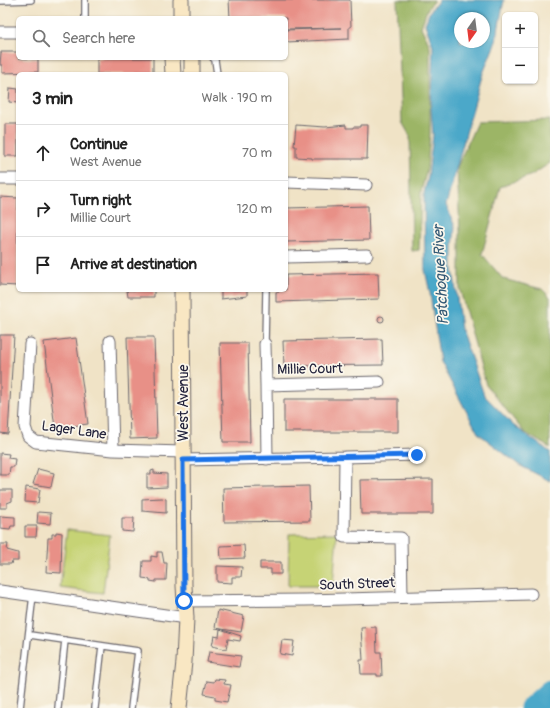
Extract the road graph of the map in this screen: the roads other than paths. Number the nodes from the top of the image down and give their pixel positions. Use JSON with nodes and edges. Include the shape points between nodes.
{"nodes":[{"id":1,"x":31,"y":0,"type":"edge"},
{"id":2,"x":85,"y":0,"type":"edge"},
{"id":3,"x":181,"y":0,"type":"edge"},
{"id":4,"x":0,"y":1,"type":"edge"},
{"id":5,"x":85,"y":16,"type":"edge"},
{"id":6,"x":181,"y":16,"type":"edge"},
{"id":7,"x":0,"y":32,"type":"edge"},
{"id":8,"x":16,"y":32,"type":"edge"},
{"id":9,"x":172,"y":60,"type":"edge"},
{"id":10,"x":192,"y":60,"type":"edge"},
{"id":11,"x":215,"y":60,"type":"edge"},
{"id":12,"x":173,"y":72,"type":"edge"},
{"id":13,"x":192,"y":72,"type":"edge"},
{"id":14,"x":217,"y":72,"type":"edge"},
{"id":15,"x":0,"y":179,"type":"edge"},
{"id":16,"x":16,"y":179,"type":"edge"},
{"id":17,"x":288,"y":182,"type":"edge"},
{"id":18,"x":366,"y":185,"type":"dead end"},
{"id":19,"x":367,"y":255,"type":"dead end"},
{"id":20,"x":288,"y":257,"type":"edge"},
{"id":21,"x":182,"y":292,"type":"edge"},
{"id":22,"x":266,"y":292,"type":"edge"},
{"id":23,"x":110,"y":341,"type":"dead end"},
{"id":24,"x":30,"y":344,"type":"dead end"},
{"id":25,"x":265,"y":344,"type":"joint"},
{"id":26,"x":379,"y":382,"type":"dead end"},
{"id":27,"x":266,"y":385,"type":"junction"},
{"id":28,"x":113,"y":450,"type":"junction"},
{"id":29,"x":417,"y":455,"type":"dead end"},
{"id":30,"x":183,"y":456,"type":"junction"},
{"id":31,"x":345,"y":457,"type":"junction"},
{"id":32,"x":267,"y":458,"type":"junction"},
{"id":33,"x":0,"y":591,"type":"edge"},
{"id":34,"x":531,"y":594,"type":"dead end"},
{"id":35,"x":33,"y":595,"type":"junction"},
{"id":36,"x":402,"y":598,"type":"junction"},
{"id":37,"x":184,"y":601,"type":"junction"},
{"id":38,"x":186,"y":618,"type":"junction"},
{"id":39,"x":30,"y":635,"type":"junction"},
{"id":40,"x":65,"y":640,"type":"junction"},
{"id":41,"x":102,"y":646,"type":"junction"},
{"id":42,"x":20,"y":708,"type":"edge"},
{"id":43,"x":58,"y":708,"type":"edge"},
{"id":44,"x":95,"y":708,"type":"edge"},
{"id":45,"x":131,"y":708,"type":"edge"},
{"id":46,"x":179,"y":708,"type":"edge"}],
"edges":[{"from":1,"to":4,"type":"lane"},
{"from":2,"to":5,"type":"lane"},
{"from":3,"to":6,"type":"main road"},
{"from":7,"to":8,"type":"street"},
{"from":9,"to":12,"type":"main road"},
{"from":10,"to":13,"type":"main road"},
{"from":11,"to":14,"type":"lane"},
{"from":15,"to":16,"type":"street"},
{"from":17,"to":18,"type":"street"},
{"from":19,"to":20,"type":"street"},
{"from":21,"to":30,"type":"main road","name":"West Avenue"},
{"from":22,"to":25,"type":"lane"},
{"from":23,"to":28,"type":"street","name":"Lager Lane"},
{"from":24,"to":28,"type":"street","name":"Lager Lane","via":[[25,427],[28,436],[36,442]]},
{"from":25,"to":27,"type":"street"},
{"from":26,"to":27,"type":"street","name":"Millie Court"},
{"from":27,"to":32,"type":"street","name":"Millie Court"},
{"from":28,"to":30,"type":"street","name":"Lager Lane"},
{"from":29,"to":31,"type":"street"},
{"from":30,"to":32,"type":"street"},
{"from":30,"to":37,"type":"main road","name":"West Avenue"},
{"from":31,"to":32,"type":"street"},
{"from":31,"to":36,"type":"street","via":[[344,537],[401,538]]},
{"from":33,"to":35,"type":"street"},
{"from":34,"to":36,"type":"street","name":"South Street"},
{"from":35,"to":38,"type":"street"},
{"from":35,"to":39,"type":"lane"},
{"from":36,"to":37,"type":"street","name":"South Street"},
{"from":37,"to":38,"type":"main road","name":"West Avenue"},
{"from":38,"to":46,"type":"main road","name":"West Avenue"},
{"from":39,"to":40,"type":"lane"},
{"from":39,"to":42,"type":"lane"},
{"from":40,"to":41,"type":"lane"},
{"from":40,"to":43,"type":"lane"},
{"from":41,"to":44,"type":"lane"},
{"from":41,"to":45,"type":"lane","via":[[138,651]]}]}
